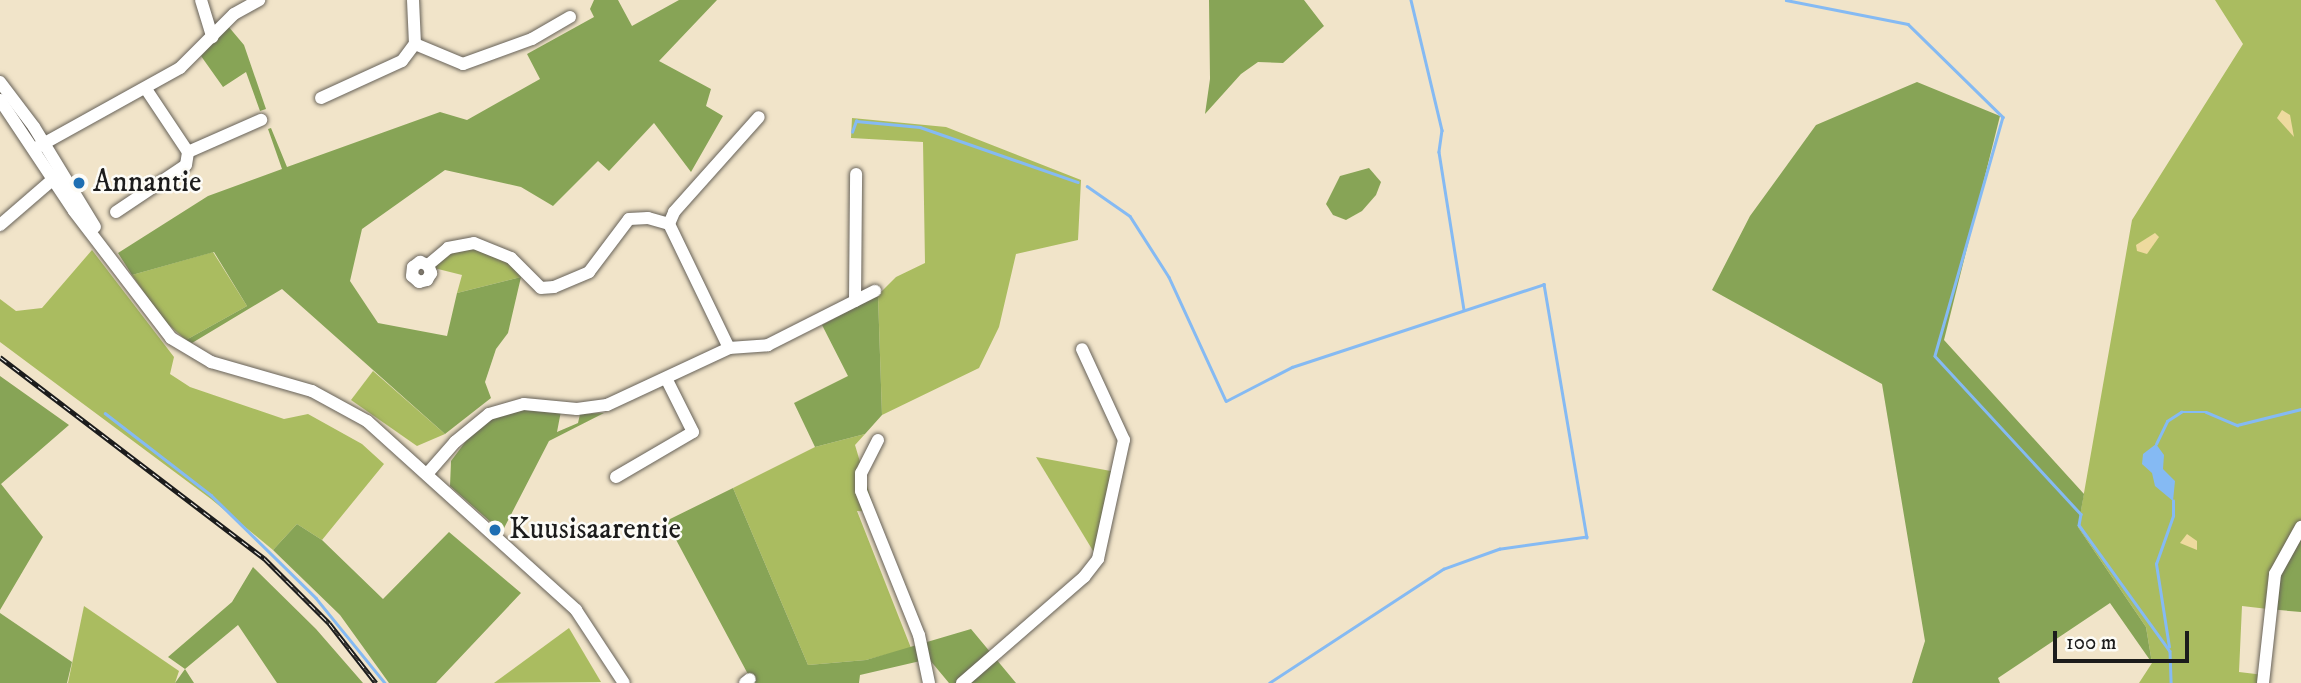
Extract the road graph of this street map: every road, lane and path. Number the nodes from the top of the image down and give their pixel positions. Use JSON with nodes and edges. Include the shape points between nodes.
{"nodes":[{"id":1,"x":201,"y":0,"type":"edge"},
{"id":2,"x":259,"y":0,"type":"edge"},
{"id":3,"x":414,"y":0,"type":"edge"},
{"id":4,"x":570,"y":17,"type":"dead end"},
{"id":5,"x":212,"y":37,"type":"junction"},
{"id":6,"x":415,"y":44,"type":"junction"},
{"id":7,"x":0,"y":82,"type":"edge"},
{"id":8,"x":146,"y":89,"type":"junction"},
{"id":9,"x":321,"y":98,"type":"dead end"},
{"id":10,"x":0,"y":100,"type":"edge"},
{"id":11,"x":759,"y":117,"type":"dead end"},
{"id":12,"x":261,"y":120,"type":"dead end"},
{"id":13,"x":39,"y":146,"type":"junction"},
{"id":14,"x":188,"y":152,"type":"junction"},
{"id":15,"x":856,"y":174,"type":"dead end"},
{"id":16,"x":57,"y":175,"type":"junction"},
{"id":17,"x":116,"y":212,"type":"dead end"},
{"id":18,"x":669,"y":224,"type":"junction"},
{"id":19,"x":0,"y":225,"type":"edge"},
{"id":20,"x":428,"y":265,"type":"dead end"},
{"id":21,"x":875,"y":291,"type":"dead end"},
{"id":22,"x":855,"y":301,"type":"junction"},
{"id":23,"x":729,"y":348,"type":"junction"},
{"id":24,"x":1082,"y":349,"type":"dead end"},
{"id":25,"x":666,"y":378,"type":"junction"},
{"id":26,"x":878,"y":440,"type":"dead end"},
{"id":27,"x":427,"y":474,"type":"junction"},
{"id":28,"x":615,"y":477,"type":"dead end"},
{"id":29,"x":2301,"y":527,"type":"edge"},
{"id":30,"x":624,"y":683,"type":"edge"},
{"id":31,"x":929,"y":683,"type":"edge"},
{"id":32,"x":962,"y":683,"type":"edge"},
{"id":33,"x":2263,"y":683,"type":"edge"}],
"edges":[{"from":1,"to":5,"type":"street"},
{"from":2,"to":5,"type":"street","via":[[234,14]]},
{"from":3,"to":6,"type":"street"},
{"from":4,"to":6,"type":"street","via":[[532,39],[463,64]]},
{"from":5,"to":8,"type":"street","via":[[180,68]]},
{"from":6,"to":9,"type":"street","via":[[402,61]]},
{"from":7,"to":13,"type":"street"},
{"from":8,"to":13,"type":"street"},
{"from":8,"to":14,"type":"street"},
{"from":10,"to":13,"type":"street"},
{"from":11,"to":18,"type":"street","via":[[674,212]]},
{"from":12,"to":14,"type":"street"},
{"from":13,"to":16,"type":"street"},
{"from":14,"to":17,"type":"street","via":[[186,166]]},
{"from":15,"to":22,"type":"street"},
{"from":16,"to":19,"type":"street"},
{"from":16,"to":27,"type":"street","via":[[157,324],[184,349],[211,362],[339,402]]},
{"from":18,"to":20,"type":"street","via":[[629,219],[589,272],[554,287],[541,288],[511,258],[474,243],[448,248]]},
{"from":18,"to":23,"type":"street"},
{"from":21,"to":22,"type":"street"},
{"from":22,"to":23,"type":"street","via":[[768,345]]},
{"from":23,"to":25,"type":"street"},
{"from":24,"to":32,"type":"street","via":[[1124,440],[1098,559],[1084,577]]},
{"from":25,"to":27,"type":"street","via":[[600,407],[524,404],[489,414],[454,442]]},
{"from":25,"to":28,"type":"street","via":[[693,432]]},
{"from":26,"to":31,"type":"street","via":[[861,473],[861,491],[919,635]]},
{"from":27,"to":30,"type":"street","via":[[576,610]]},
{"from":29,"to":33,"type":"street","via":[[2275,573]]}]}
